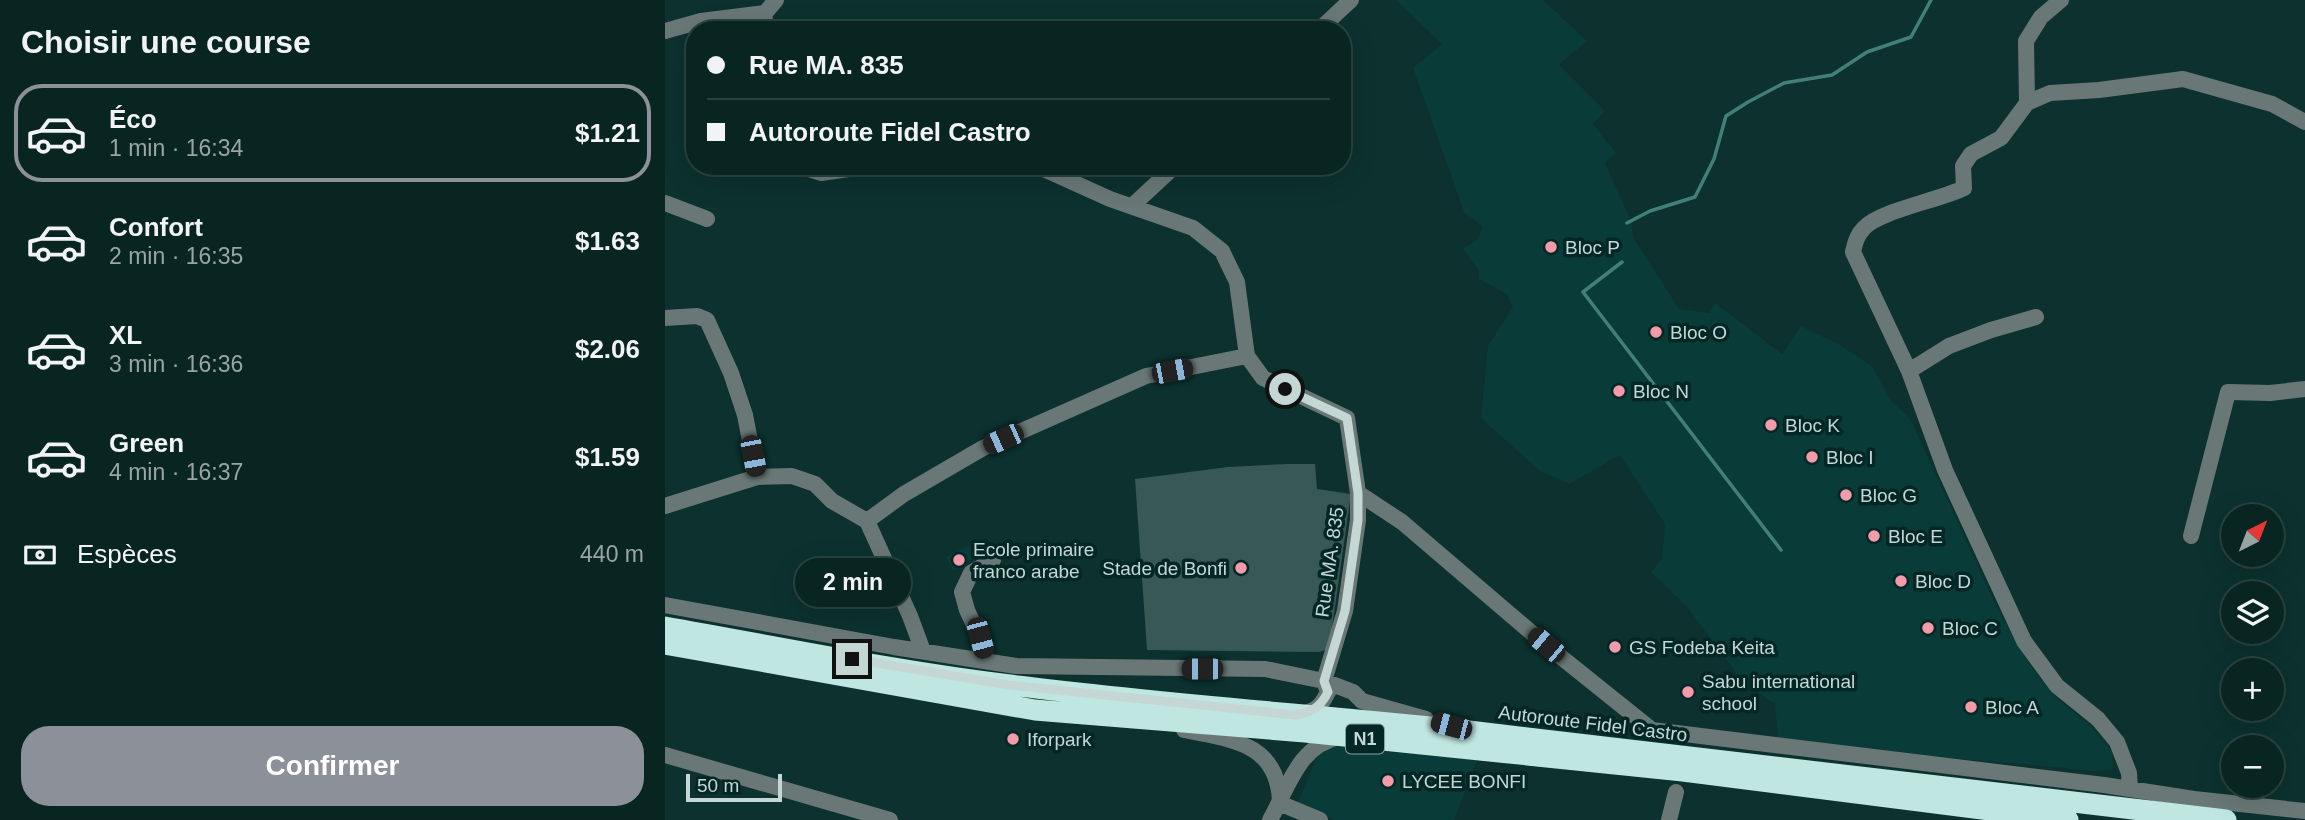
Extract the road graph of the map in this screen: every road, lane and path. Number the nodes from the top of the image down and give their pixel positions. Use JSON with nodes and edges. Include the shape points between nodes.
{"nodes":[{"id":1,"x":776,"y":0,"type":"edge"},
{"id":2,"x":1351,"y":0,"type":"edge"},
{"id":3,"x":2061,"y":0,"type":"edge"},
{"id":4,"x":766,"y":21,"type":"edge"},
{"id":5,"x":1329,"y":21,"type":"edge"},
{"id":6,"x":686,"y":25,"type":"edge"},
{"id":7,"x":665,"y":31,"type":"edge"},
{"id":8,"x":2027,"y":103,"type":"junction"},
{"id":9,"x":2305,"y":121,"type":"edge"},
{"id":10,"x":1057,"y":175,"type":"edge"},
{"id":11,"x":1165,"y":175,"type":"edge"},
{"id":12,"x":665,"y":203,"type":"edge"},
{"id":13,"x":1132,"y":206,"type":"junction"},
{"id":14,"x":707,"y":219,"type":"dead end"},
{"id":15,"x":2036,"y":317,"type":"dead end"},
{"id":16,"x":665,"y":318,"type":"edge"},
{"id":17,"x":1247,"y":356,"type":"junction"},
{"id":18,"x":1909,"y":371,"type":"junction"},
{"id":19,"x":2305,"y":389,"type":"edge"},
{"id":20,"x":757,"y":477,"type":"junction"},
{"id":21,"x":1358,"y":493,"type":"junction"},
{"id":22,"x":665,"y":506,"type":"edge"},
{"id":23,"x":867,"y":521,"type":"junction"},
{"id":24,"x":2191,"y":536,"type":"dead end"},
{"id":25,"x":993,"y":560,"type":"dead end"},
{"id":26,"x":665,"y":605,"type":"edge"},
{"id":27,"x":665,"y":626,"type":"edge"},
{"id":28,"x":665,"y":644,"type":"edge"},
{"id":29,"x":923,"y":651,"type":"junction"},
{"id":30,"x":986,"y":661,"type":"junction"},
{"id":31,"x":1324,"y":681,"type":"junction"},
{"id":32,"x":1295,"y":715,"type":"junction"},
{"id":33,"x":1119,"y":717,"type":"junction"},
{"id":34,"x":1469,"y":731,"type":"junction"},
{"id":35,"x":1343,"y":736,"type":"junction"},
{"id":36,"x":665,"y":755,"type":"edge"},
{"id":37,"x":2130,"y":789,"type":"junction"},
{"id":38,"x":1676,"y":792,"type":"dead end"},
{"id":39,"x":1279,"y":802,"type":"junction"},
{"id":40,"x":2305,"y":811,"type":"edge"},
{"id":41,"x":890,"y":820,"type":"edge"},
{"id":42,"x":1269,"y":820,"type":"edge"},
{"id":43,"x":1320,"y":820,"type":"edge"},
{"id":44,"x":1669,"y":820,"type":"edge"},
{"id":45,"x":2068,"y":820,"type":"edge"},
{"id":46,"x":2226,"y":820,"type":"edge"}],
"edges":[{"from":1,"to":4,"type":"street"},
{"from":2,"to":5,"type":"street"},
{"from":3,"to":8,"type":"street","via":[[2041,17],[2026,41]]},
{"from":6,"to":7,"type":"street"},
{"from":8,"to":9,"type":"street","via":[[2050,93],[2183,79],[2272,104]]},
{"from":8,"to":18,"type":"street","via":[[2001,138],[1971,154],[1963,166],[1964,188],[1865,225],[1857,237],[1853,253]]},
{"from":10,"to":13,"type":"street"},
{"from":11,"to":13,"type":"street"},
{"from":12,"to":14,"type":"street"},
{"from":13,"to":17,"type":"street","via":[[1193,228],[1222,251],[1237,282]]},
{"from":15,"to":18,"type":"street","via":[[1949,346]]},
{"from":16,"to":20,"type":"street","via":[[697,316],[707,320],[745,415]]},
{"from":17,"to":21,"type":"street","name":"Rue MA. 835","via":[[1263,379],[1347,418]]},
{"from":17,"to":23,"type":"street","via":[[1146,376],[983,447]]},
{"from":18,"to":37,"type":"street","via":[[1955,492],[2024,641],[2057,686],[2098,719],[2117,742]]},
{"from":19,"to":24,"type":"street","via":[[2228,392]]},
{"from":20,"to":22,"type":"street"},
{"from":20,"to":23,"type":"street","via":[[792,476],[815,484],[832,501]]},
{"from":21,"to":31,"type":"street","name":"Rue MA. 835","via":[[1345,611]]},
{"from":21,"to":37,"type":"street","via":[[1402,522],[1652,730]]},
{"from":23,"to":29,"type":"street"},
{"from":25,"to":30,"type":"street","via":[[971,573],[962,592]]},
{"from":26,"to":29,"type":"street"},
{"from":27,"to":32,"type":"highway","name":"Autoroute Fidel Castro","number":"N1","via":[[1008,685]]},
{"from":28,"to":33,"type":"highway","name":"Autoroute Fidel Castro","number":"N1","via":[[1035,710]]},
{"from":29,"to":30,"type":"street"},
{"from":30,"to":31,"type":"street","via":[[1016,666],[1265,669]]},
{"from":31,"to":32,"type":"street","name":"Rue MA. 835","via":[[1328,692],[1322,705]]},
{"from":31,"to":34,"type":"street","via":[[1353,692],[1362,701]]},
{"from":32,"to":34,"type":"highway","name":"Autoroute Fidel Castro","number":"N1"},
{"from":33,"to":35,"type":"highway","name":"Autoroute Fidel Castro","number":"N1"},
{"from":33,"to":39,"type":"street","via":[[1245,744],[1268,762],[1279,781]]},
{"from":34,"to":46,"type":"highway","name":"Autoroute Fidel Castro","number":"N1"},
{"from":35,"to":39,"type":"street","via":[[1324,740],[1309,752]]},
{"from":35,"to":45,"type":"highway","name":"Autoroute Fidel Castro","number":"N1","via":[[1696,773]]},
{"from":36,"to":41,"type":"street"},
{"from":37,"to":40,"type":"street"},
{"from":38,"to":44,"type":"street"},
{"from":39,"to":42,"type":"street"},
{"from":39,"to":43,"type":"street"}]}
